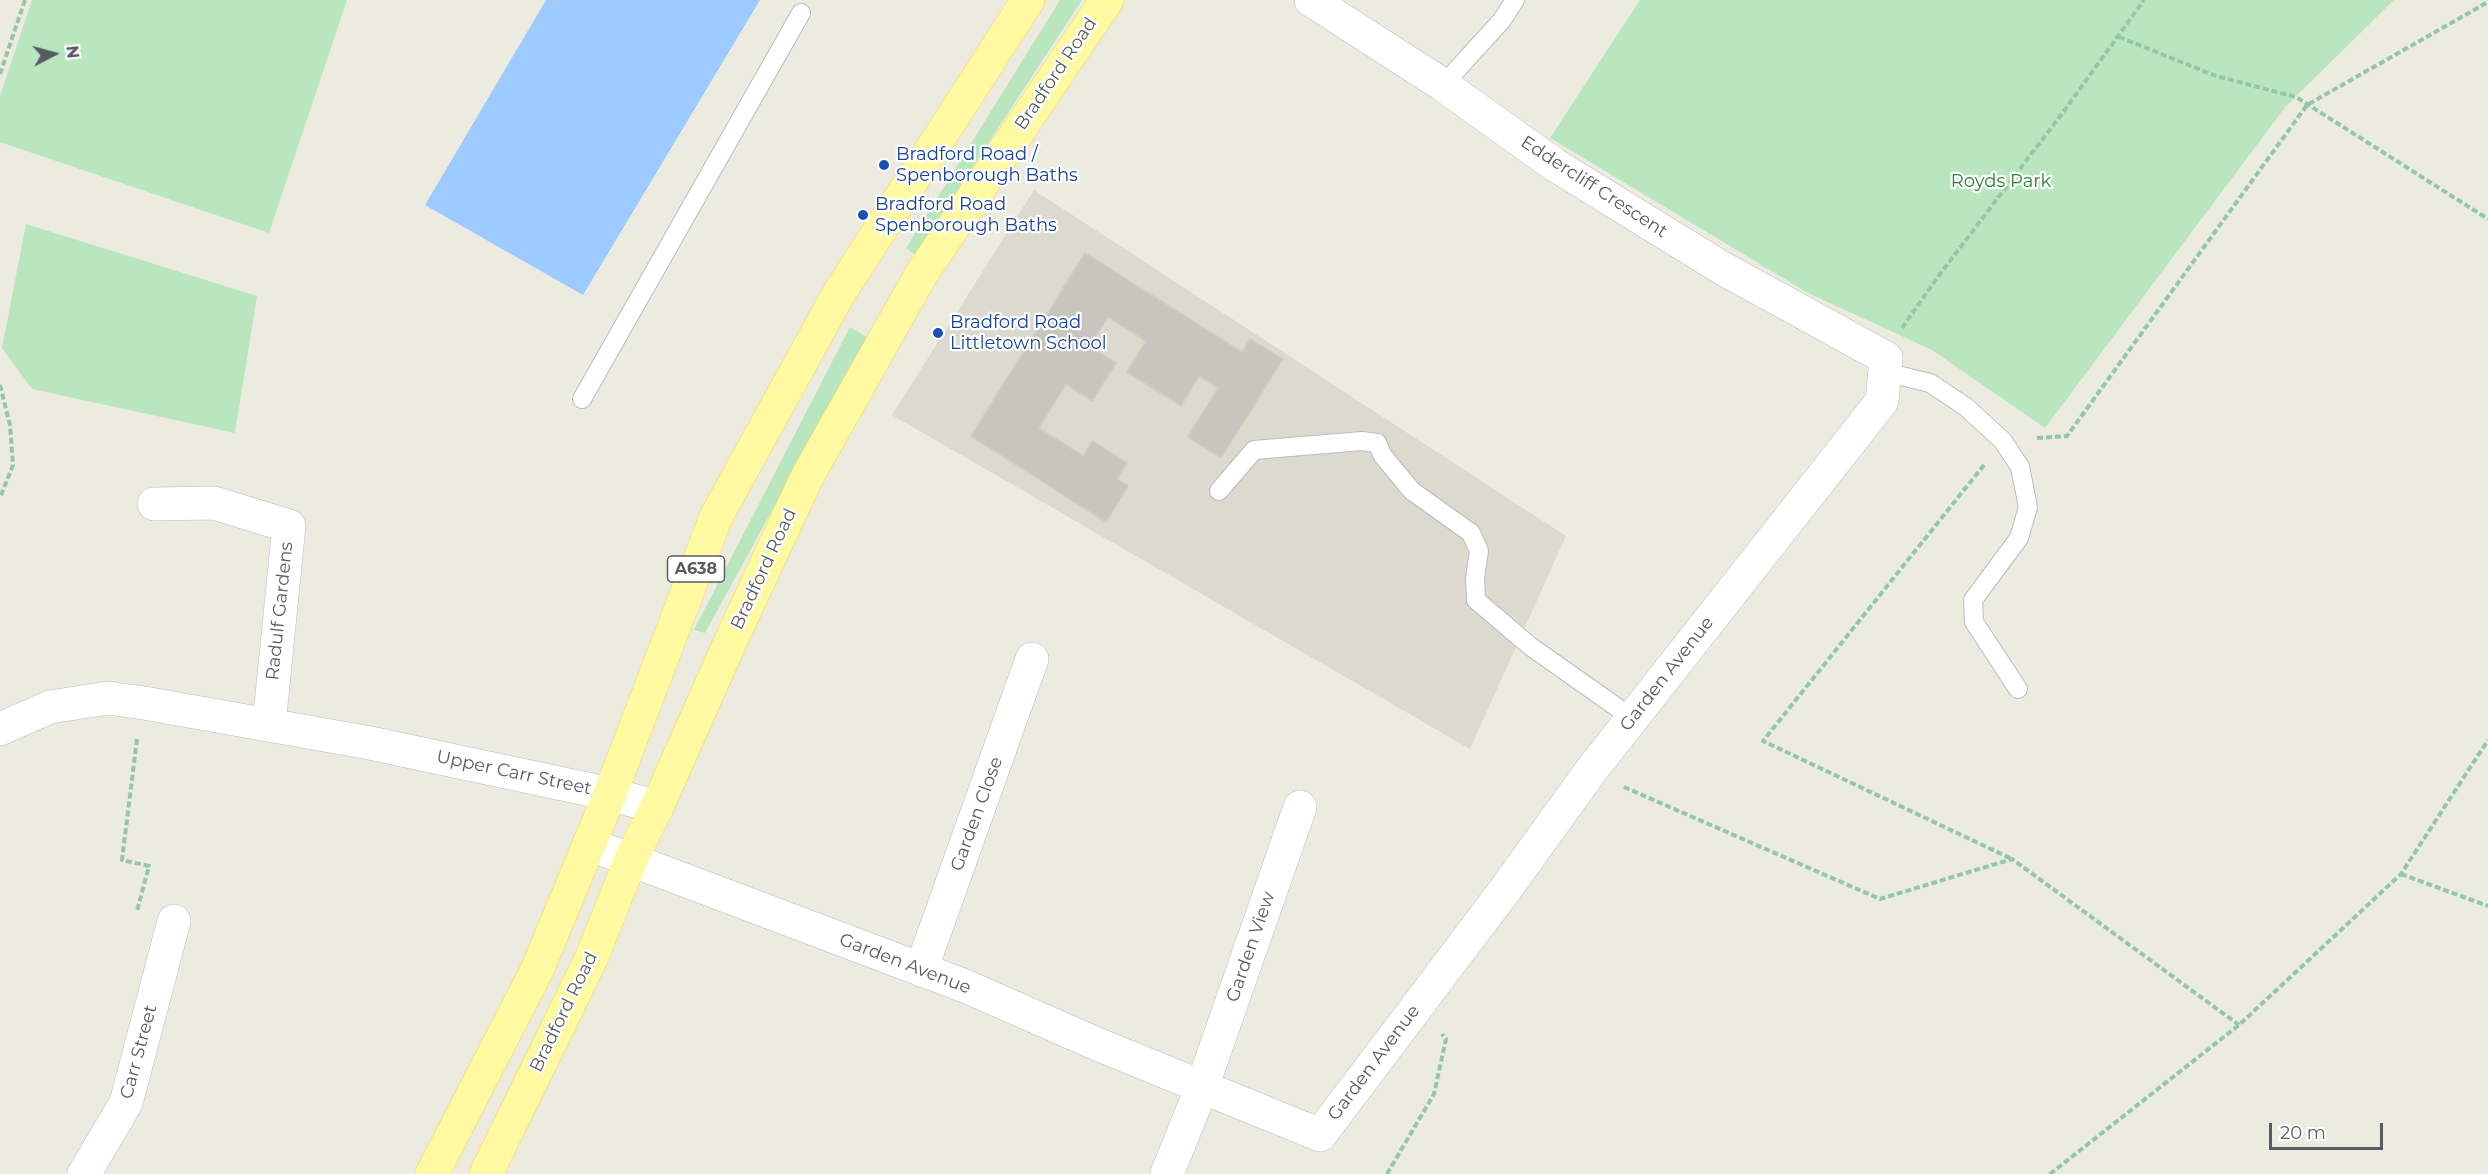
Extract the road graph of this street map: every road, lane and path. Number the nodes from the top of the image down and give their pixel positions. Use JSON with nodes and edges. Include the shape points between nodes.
{"nodes":[{"id":1,"x":25,"y":0,"type":"edge"},
{"id":2,"x":1028,"y":0,"type":"edge"},
{"id":3,"x":1107,"y":0,"type":"edge"},
{"id":4,"x":1311,"y":0,"type":"edge"},
{"id":5,"x":1515,"y":0,"type":"edge"},
{"id":6,"x":2144,"y":0,"type":"edge"},
{"id":7,"x":2488,"y":2,"type":"edge"},
{"id":8,"x":801,"y":13,"type":"dead end"},
{"id":9,"x":2119,"y":37,"type":"junction"},
{"id":10,"x":0,"y":74,"type":"edge"},
{"id":11,"x":1443,"y":85,"type":"junction"},
{"id":12,"x":2307,"y":105,"type":"junction"},
{"id":13,"x":2488,"y":219,"type":"edge"},
{"id":14,"x":1885,"y":365,"type":"junction"},
{"id":15,"x":0,"y":385,"type":"edge"},
{"id":16,"x":582,"y":399,"type":"dead end"},
{"id":17,"x":2003,"y":441,"type":"junction"},
{"id":18,"x":1219,"y":490,"type":"dead end"},
{"id":19,"x":0,"y":498,"type":"edge"},
{"id":20,"x":154,"y":504,"type":"dead end"},
{"id":21,"x":1032,"y":659,"type":"dead end"},
{"id":22,"x":2018,"y":688,"type":"dead end"},
{"id":23,"x":144,"y":703,"type":"junction"},
{"id":24,"x":1632,"y":718,"type":"junction"},
{"id":25,"x":269,"y":725,"type":"junction"},
{"id":26,"x":0,"y":729,"type":"edge"},
{"id":27,"x":2488,"y":740,"type":"edge"},
{"id":28,"x":1590,"y":772,"type":"junction"},
{"id":29,"x":610,"y":794,"type":"junction"},
{"id":30,"x":657,"y":807,"type":"junction"},
{"id":31,"x":1300,"y":807,"type":"dead end"},
{"id":32,"x":589,"y":844,"type":"junction"},
{"id":33,"x":631,"y":859,"type":"junction"},
{"id":34,"x":2012,"y":859,"type":"junction"},
{"id":35,"x":2401,"y":874,"type":"junction"},
{"id":36,"x":2488,"y":906,"type":"edge"},
{"id":37,"x":137,"y":911,"type":"dead end"},
{"id":38,"x":174,"y":921,"type":"dead end"},
{"id":39,"x":921,"y":970,"type":"junction"},
{"id":40,"x":1421,"y":1001,"type":"junction"},
{"id":41,"x":2239,"y":1025,"type":"junction"},
{"id":42,"x":1202,"y":1087,"type":"junction"},
{"id":43,"x":84,"y":1174,"type":"edge"},
{"id":44,"x":432,"y":1174,"type":"edge"},
{"id":45,"x":486,"y":1174,"type":"edge"},
{"id":46,"x":1167,"y":1174,"type":"edge"},
{"id":47,"x":1387,"y":1174,"type":"edge"},
{"id":48,"x":2050,"y":1174,"type":"edge"}],
"edges":[{"from":1,"to":10,"type":"path"},
{"from":2,"to":29,"type":"main road","number":"A638","via":[[838,295],[716,517]]},
{"from":3,"to":30,"type":"main road","name":"Bradford Road","via":[[922,273],[819,457]]},
{"from":4,"to":11,"type":"street","name":"Eddercliff Crescent"},
{"from":5,"to":11,"type":"lane","via":[[1502,20]]},
{"from":6,"to":9,"type":"path"},
{"from":7,"to":12,"type":"path"},
{"from":8,"to":16,"type":"lane"},
{"from":9,"to":12,"type":"path","via":[[2216,76],[2296,97]]},
{"from":9,"to":14,"type":"path","via":[[1937,278],[1897,337]]},
{"from":11,"to":14,"type":"street","name":"Eddercliff Crescent","via":[[1555,165]]},
{"from":12,"to":13,"type":"path"},
{"from":12,"to":17,"type":"path","via":[[2067,436]]},
{"from":14,"to":17,"type":"lane","via":[[1930,383],[1966,407]]},
{"from":14,"to":24,"type":"street","name":"Garden Avenue","via":[[1882,401]]},
{"from":15,"to":19,"type":"path","via":[[14,465]]},
{"from":17,"to":22,"type":"lane","via":[[2020,467],[2028,507],[2019,538],[1973,600],[1974,622]]},
{"from":17,"to":34,"type":"path","via":[[1762,741]]},
{"from":18,"to":24,"type":"lane","via":[[1254,450],[1377,443],[1412,491],[1471,533],[1479,551],[1476,600],[1530,646]]},
{"from":20,"to":25,"type":"street","name":"Radulf Gardens","via":[[214,503],[289,526]]},
{"from":21,"to":39,"type":"street","name":"Garden Close"},
{"from":23,"to":25,"type":"street"},
{"from":23,"to":26,"type":"street","via":[[108,699],[50,707]]},
{"from":23,"to":37,"type":"path","via":[[122,860],[149,866]]},
{"from":24,"to":28,"type":"street","name":"Garden Avenue"},
{"from":25,"to":29,"type":"street","name":"Upper Carr Street"},
{"from":27,"to":35,"type":"path"},
{"from":28,"to":34,"type":"path","via":[[1880,899]]},
{"from":28,"to":40,"type":"street","name":"Garden Avenue"},
{"from":29,"to":30,"type":"street","name":"Upper Carr Street"},
{"from":29,"to":32,"type":"main road","number":"A638"},
{"from":30,"to":33,"type":"main road","name":"Bradford Road"},
{"from":31,"to":42,"type":"street","name":"Garden View"},
{"from":32,"to":33,"type":"street","name":"Garden Avenue"},
{"from":32,"to":44,"type":"main road","number":"A638","via":[[537,970]]},
{"from":33,"to":39,"type":"street","name":"Garden Avenue"},
{"from":33,"to":45,"type":"main road","name":"Bradford Road","via":[[591,959]]},
{"from":34,"to":41,"type":"path"},
{"from":35,"to":36,"type":"path"},
{"from":35,"to":41,"type":"path"},
{"from":38,"to":43,"type":"street","name":"Carr Street","via":[[126,1103]]},
{"from":39,"to":42,"type":"street","name":"Garden Avenue"},
{"from":40,"to":42,"type":"street","name":"Garden Avenue","via":[[1320,1135]]},
{"from":40,"to":47,"type":"path","via":[[1446,1039],[1434,1094]]},
{"from":41,"to":48,"type":"path"},
{"from":42,"to":46,"type":"street","name":"Garden View"}]}
